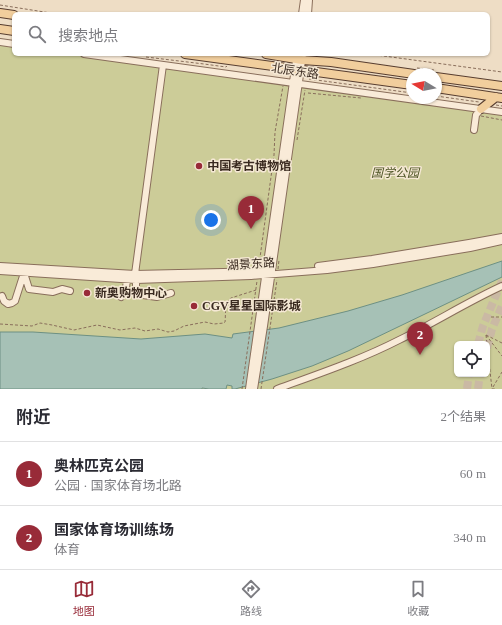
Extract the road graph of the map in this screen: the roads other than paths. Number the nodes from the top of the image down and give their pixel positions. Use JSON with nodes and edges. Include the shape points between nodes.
{"nodes":[{"id":1,"x":304,"y":0,"type":"edge"},
{"id":2,"x":310,"y":0,"type":"edge"},
{"id":3,"x":302,"y":12,"type":"edge"},
{"id":4,"x":308,"y":12,"type":"edge"},
{"id":5,"x":0,"y":13,"type":"edge"},
{"id":6,"x":12,"y":15,"type":"edge"},
{"id":7,"x":0,"y":29,"type":"edge"},
{"id":8,"x":12,"y":31,"type":"edge"},
{"id":9,"x":0,"y":42,"type":"edge"},
{"id":10,"x":12,"y":44,"type":"edge"},
{"id":11,"x":98,"y":56,"type":"edge"},
{"id":12,"x":201,"y":56,"type":"edge"},
{"id":13,"x":288,"y":56,"type":"edge"},
{"id":14,"x":299,"y":57,"type":"edge"},
{"id":15,"x":163,"y":65,"type":"junction"},
{"id":16,"x":297,"y":69,"type":"junction"},
{"id":17,"x":406,"y":73,"type":"edge"},
{"id":18,"x":442,"y":78,"type":"edge"},
{"id":19,"x":296,"y":83,"type":"junction"},
{"id":20,"x":406,"y":84,"type":"edge"},
{"id":21,"x":502,"y":86,"type":"edge"},
{"id":22,"x":442,"y":89,"type":"edge"},
{"id":23,"x":499,"y":97,"type":"edge"},
{"id":24,"x":481,"y":109,"type":"junction"},
{"id":25,"x":502,"y":112,"type":"edge"},
{"id":26,"x":474,"y":130,"type":"dead end"},
{"id":27,"x":502,"y":236,"type":"edge"},
{"id":28,"x":502,"y":241,"type":"edge"},
{"id":29,"x":0,"y":266,"type":"edge"},
{"id":30,"x":0,"y":271,"type":"edge"},
{"id":31,"x":269,"y":272,"type":"junction"},
{"id":32,"x":24,"y":273,"type":"junction"},
{"id":33,"x":136,"y":277,"type":"junction"},
{"id":34,"x":127,"y":279,"type":"junction"},
{"id":35,"x":502,"y":286,"type":"edge"},
{"id":36,"x":70,"y":291,"type":"dead end"},
{"id":37,"x":171,"y":293,"type":"dead end"},
{"id":38,"x":2,"y":296,"type":"dead end"},
{"id":39,"x":121,"y":297,"type":"dead end"},
{"id":40,"x":252,"y":389,"type":"edge"},
{"id":41,"x":277,"y":389,"type":"edge"}],
"edges":[{"from":1,"to":3,"type":"street"},
{"from":2,"to":4,"type":"street"},
{"from":5,"to":6,"type":"main road"},
{"from":7,"to":8,"type":"main road"},
{"from":9,"to":10,"type":"street"},
{"from":11,"to":15,"type":"street","name":"北辰东路"},
{"from":12,"to":16,"type":"main road","name":"北辰东路"},
{"from":13,"to":14,"type":"main road","name":"北辰东路"},
{"from":14,"to":16,"type":"street"},
{"from":14,"to":17,"type":"main road","name":"北辰东路"},
{"from":15,"to":19,"type":"street","name":"北辰东路"},
{"from":15,"to":33,"type":"street"},
{"from":16,"to":19,"type":"street"},
{"from":16,"to":20,"type":"main road","name":"北辰东路"},
{"from":18,"to":21,"type":"main road"},
{"from":19,"to":24,"type":"street","name":"北辰东路"},
{"from":19,"to":31,"type":"street"},
{"from":22,"to":23,"type":"main road"},
{"from":23,"to":24,"type":"main road"},
{"from":24,"to":25,"type":"street","name":"北辰东路"},
{"from":24,"to":26,"type":"street"},
{"from":27,"to":31,"type":"street","name":"湖景东路","via":[[327,266]]},
{"from":28,"to":31,"type":"street","name":"湖景东路","via":[[373,264],[327,270]]},
{"from":29,"to":33,"type":"street","name":"湖景东路"},
{"from":30,"to":32,"type":"street","name":"湖景东路"},
{"from":31,"to":33,"type":"street","name":"湖景东路"},
{"from":31,"to":40,"type":"street","via":[[264,326]]},
{"from":32,"to":34,"type":"street","name":"湖景东路"},
{"from":32,"to":36,"type":"street","via":[[29,289]]},
{"from":32,"to":38,"type":"street","via":[[15,301],[8,304]]},
{"from":33,"to":34,"type":"street","name":"湖景东路"},
{"from":33,"to":37,"type":"street","via":[[136,294],[157,297]]},
{"from":34,"to":39,"type":"street"},
{"from":35,"to":41,"type":"street","via":[[400,340]]}]}
